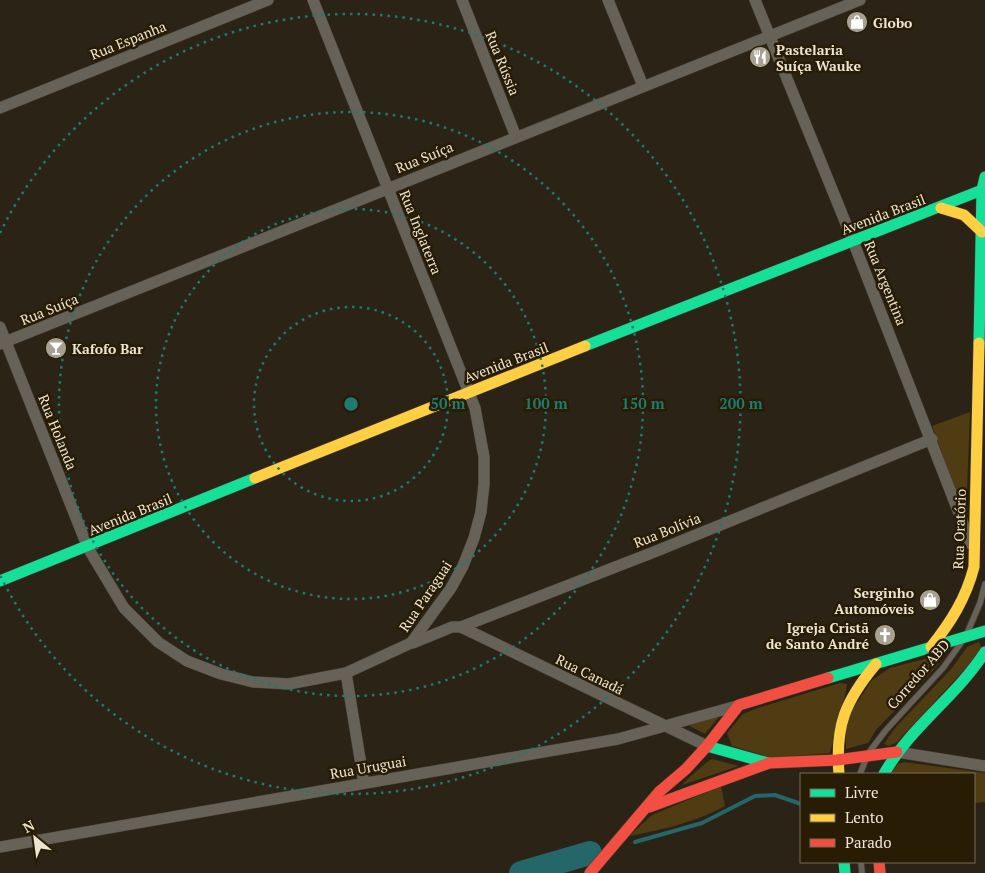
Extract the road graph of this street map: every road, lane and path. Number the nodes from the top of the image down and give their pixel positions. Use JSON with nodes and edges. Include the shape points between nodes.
{"nodes":[{"id":1,"x":268,"y":0,"type":"edge"},
{"id":2,"x":313,"y":0,"type":"edge"},
{"id":3,"x":462,"y":0,"type":"edge"},
{"id":4,"x":608,"y":0,"type":"edge"},
{"id":5,"x":756,"y":0,"type":"edge"},
{"id":6,"x":860,"y":0,"type":"edge"},
{"id":7,"x":770,"y":35,"type":"junction"},
{"id":8,"x":643,"y":86,"type":"junction"},
{"id":9,"x":0,"y":108,"type":"edge"},
{"id":10,"x":516,"y":137,"type":"junction"},
{"id":11,"x":985,"y":177,"type":"edge"},
{"id":12,"x":387,"y":188,"type":"junction"},
{"id":13,"x":982,"y":190,"type":"junction"},
{"id":14,"x":941,"y":208,"type":"junction"},
{"id":15,"x":982,"y":232,"type":"junction"},
{"id":16,"x":854,"y":241,"type":"junction"},
{"id":17,"x":0,"y":328,"type":"edge"},
{"id":18,"x":3,"y":343,"type":"edge"},
{"id":19,"x":468,"y":392,"type":"junction"},
{"id":20,"x":932,"y":439,"type":"junction"},
{"id":21,"x":88,"y":548,"type":"junction"},
{"id":22,"x":974,"y":550,"type":"junction"},
{"id":23,"x":0,"y":581,"type":"edge"},
{"id":24,"x":985,"y":584,"type":"edge"},
{"id":25,"x":461,"y":627,"type":"junction"},
{"id":26,"x":985,"y":631,"type":"edge"},
{"id":27,"x":966,"y":637,"type":"junction"},
{"id":28,"x":411,"y":643,"type":"junction"},
{"id":29,"x":931,"y":647,"type":"junction"},
{"id":30,"x":985,"y":652,"type":"edge"},
{"id":31,"x":876,"y":664,"type":"junction"},
{"id":32,"x":346,"y":673,"type":"junction"},
{"id":33,"x":739,"y":705,"type":"junction"},
{"id":34,"x":661,"y":725,"type":"junction"},
{"id":35,"x":719,"y":729,"type":"junction"},
{"id":36,"x":707,"y":746,"type":"junction"},
{"id":37,"x":897,"y":752,"type":"junction"},
{"id":38,"x":733,"y":756,"type":"junction"},
{"id":39,"x":868,"y":756,"type":"junction"},
{"id":40,"x":837,"y":760,"type":"junction"},
{"id":41,"x":769,"y":763,"type":"junction"},
{"id":42,"x":985,"y":766,"type":"edge"},
{"id":43,"x":838,"y":773,"type":"edge"},
{"id":44,"x":860,"y":773,"type":"edge"},
{"id":45,"x":885,"y":773,"type":"edge"},
{"id":46,"x":364,"y":783,"type":"junction"},
{"id":47,"x":643,"y":810,"type":"junction"},
{"id":48,"x":0,"y":847,"type":"edge"},
{"id":49,"x":590,"y":873,"type":"edge"}],
"edges":[{"from":1,"to":9,"type":"street","name":"Rua Espanha"},
{"from":2,"to":12,"type":"street","name":"Rua Inglaterra"},
{"from":3,"to":10,"type":"street","name":"Rua Rússia"},
{"from":4,"to":8,"type":"street"},
{"from":5,"to":7,"type":"street","name":"Rua Argentina"},
{"from":6,"to":7,"type":"street","name":"Rua Suíça"},
{"from":7,"to":8,"type":"street","name":"Rua Suíça"},
{"from":7,"to":16,"type":"street","name":"Rua Argentina"},
{"from":8,"to":10,"type":"street","name":"Rua Suíça"},
{"from":10,"to":12,"type":"street","name":"Rua Suíça"},
{"from":11,"to":13,"type":"main road","name":"Rua Oratório"},
{"from":12,"to":18,"type":"street","name":"Rua Suíça"},
{"from":12,"to":19,"type":"street","name":"Rua Inglaterra"},
{"from":13,"to":14,"type":"main road","name":"Avenida Brasil"},
{"from":13,"to":15,"type":"main road","name":"Rua Oratório"},
{"from":14,"to":15,"type":"main road","name":"Avenida Brasil","via":[[961,212]]},
{"from":14,"to":16,"type":"main road","name":"Avenida Brasil"},
{"from":15,"to":22,"type":"main road","name":"Rua Oratório"},
{"from":16,"to":19,"type":"main road","name":"Avenida Brasil"},
{"from":16,"to":20,"type":"street","name":"Rua Argentina"},
{"from":17,"to":18,"type":"street","name":"Rua Holanda"},
{"from":18,"to":21,"type":"street","name":"Rua Holanda"},
{"from":19,"to":21,"type":"main road","name":"Avenida Brasil"},
{"from":19,"to":28,"type":"street","name":"Rua Paraguai","via":[[480,429],[484,457],[481,512],[463,566]]},
{"from":20,"to":22,"type":"street","name":"Rua Argentina"},
{"from":20,"to":25,"type":"street","name":"Rua Bolívia"},
{"from":21,"to":23,"type":"main road","name":"Avenida Brasil"},
{"from":21,"to":32,"type":"street","name":"Rua Paraguai","via":[[124,608],[158,642],[187,661],[221,674],[269,684],[315,681]]},
{"from":22,"to":29,"type":"main road","name":"Rua Oratório","via":[[974,567],[967,595]]},
{"from":24,"to":27,"type":"lane","name":"Corredor ABD"},
{"from":25,"to":28,"type":"street","name":"Rua Bolívia","via":[[452,627]]},
{"from":25,"to":34,"type":"street","name":"Rua Canadá"},
{"from":26,"to":27,"type":"main road"},
{"from":27,"to":29,"type":"main road"},
{"from":27,"to":39,"type":"lane","name":"Corredor ABD","via":[[944,668],[878,740]]},
{"from":28,"to":32,"type":"street","name":"Rua Paraguai"},
{"from":29,"to":31,"type":"main road"},
{"from":30,"to":37,"type":"main road","via":[[968,678]]},
{"from":31,"to":33,"type":"main road"},
{"from":31,"to":40,"type":"main road","via":[[847,702],[839,733]]},
{"from":32,"to":46,"type":"street"},
{"from":33,"to":34,"type":"street","name":"Rua Uruguai"},
{"from":33,"to":35,"type":"main road"},
{"from":34,"to":36,"type":"street","name":"Rua Canadá"},
{"from":34,"to":46,"type":"street","name":"Rua Uruguai","via":[[618,739]]},
{"from":35,"to":36,"type":"main road"},
{"from":35,"to":38,"type":"main road"},
{"from":36,"to":38,"type":"main road"},
{"from":36,"to":47,"type":"main road"},
{"from":37,"to":39,"type":"main road"},
{"from":37,"to":42,"type":"street"},
{"from":37,"to":45,"type":"main road"},
{"from":38,"to":41,"type":"main road"},
{"from":39,"to":40,"type":"main road"},
{"from":39,"to":44,"type":"lane","name":"Corredor ABD"},
{"from":40,"to":41,"type":"main road"},
{"from":40,"to":43,"type":"main road"},
{"from":41,"to":47,"type":"main road"},
{"from":46,"to":48,"type":"street","name":"Rua Uruguai"},
{"from":47,"to":49,"type":"main road"}]}
